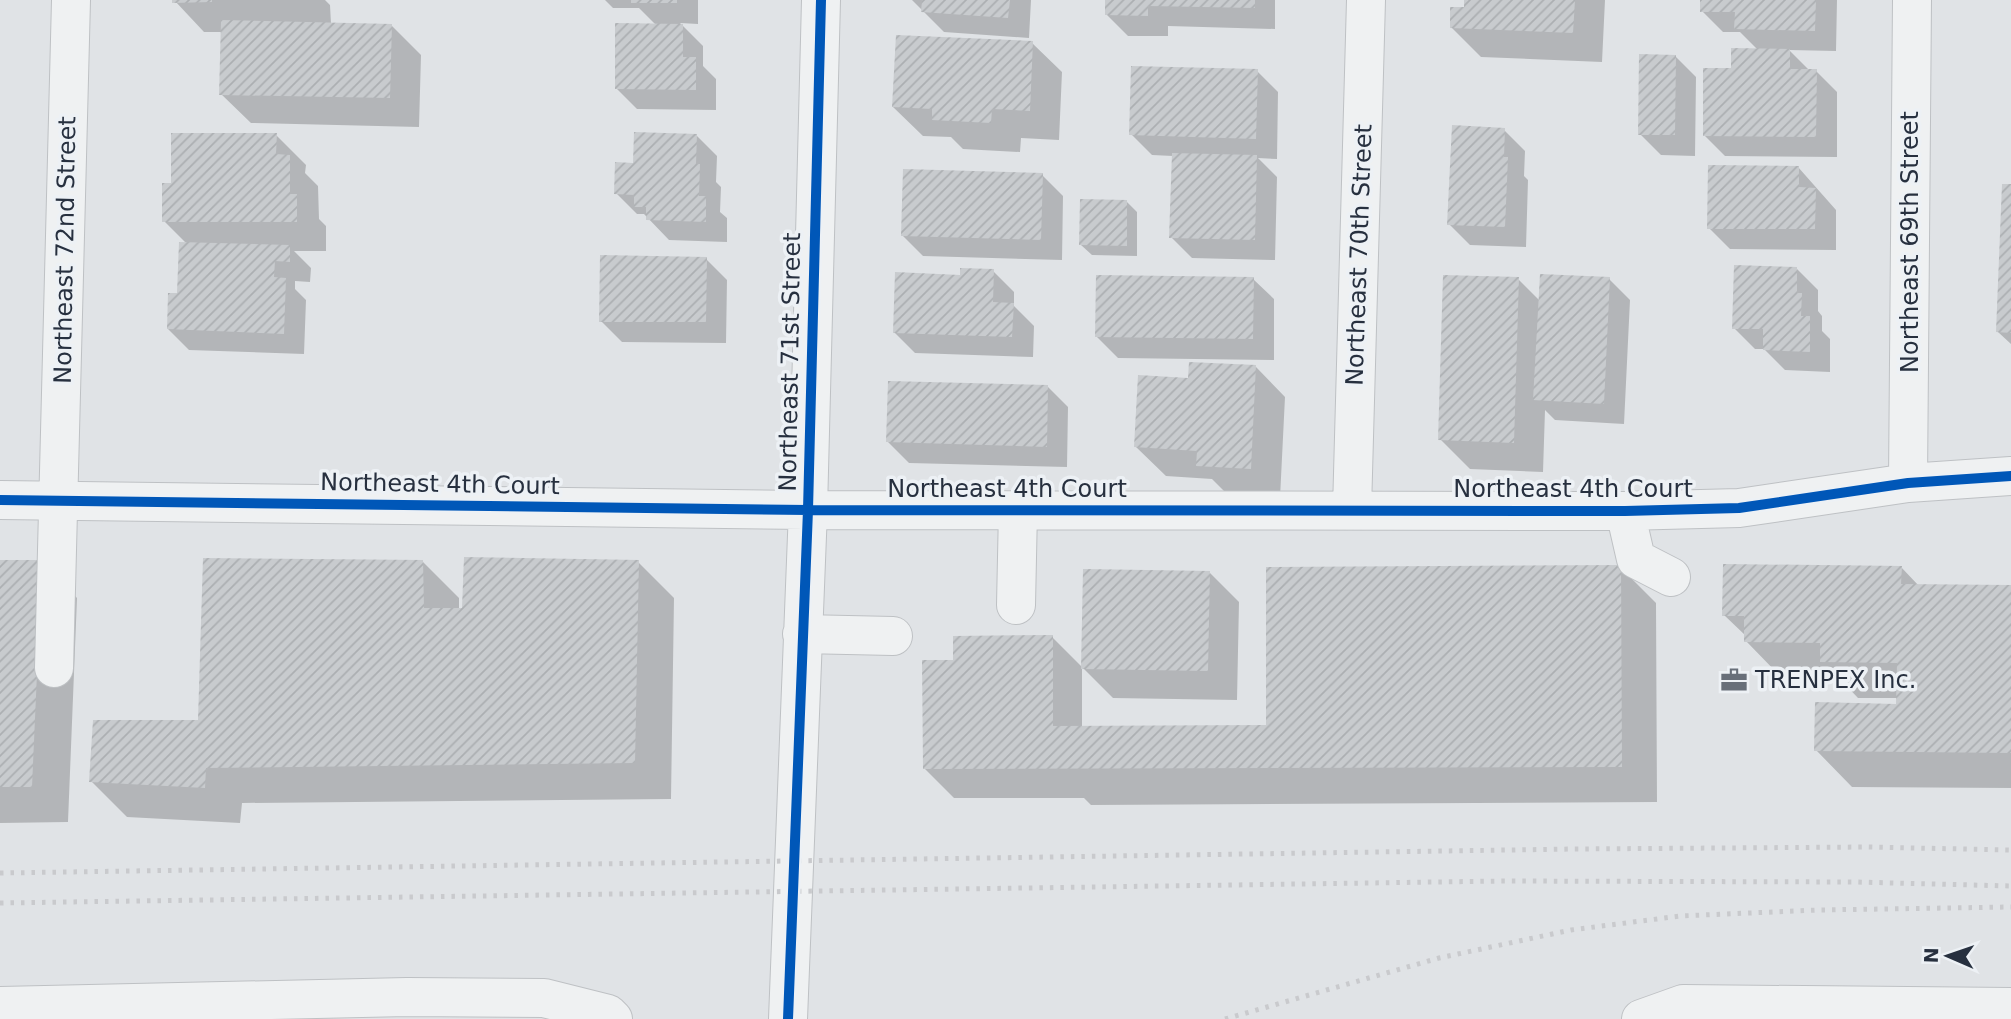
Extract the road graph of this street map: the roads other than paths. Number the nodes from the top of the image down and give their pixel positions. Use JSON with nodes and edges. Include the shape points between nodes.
{"nodes":[{"id":1,"x":71,"y":0,"type":"edge"},
{"id":2,"x":821,"y":0,"type":"edge"},
{"id":3,"x":1366,"y":0,"type":"edge"},
{"id":4,"x":1912,"y":0,"type":"edge"},
{"id":5,"x":2011,"y":476,"type":"edge"},
{"id":6,"x":1908,"y":483,"type":"junction"},
{"id":7,"x":0,"y":500,"type":"edge"},
{"id":8,"x":59,"y":500,"type":"junction"},
{"id":9,"x":808,"y":510,"type":"junction"},
{"id":10,"x":1017,"y":510,"type":"junction"},
{"id":11,"x":1352,"y":510,"type":"junction"},
{"id":12,"x":1625,"y":511,"type":"junction"},
{"id":13,"x":1671,"y":577,"type":"dead end"},
{"id":14,"x":1016,"y":605,"type":"dead end"},
{"id":15,"x":802,"y":634,"type":"junction"},
{"id":16,"x":893,"y":636,"type":"dead end"},
{"id":17,"x":54,"y":668,"type":"dead end"},
{"id":18,"x":0,"y":1006,"type":"edge"},
{"id":19,"x":2011,"y":1007,"type":"edge"},
{"id":20,"x":613,"y":1019,"type":"edge"},
{"id":21,"x":788,"y":1019,"type":"edge"},
{"id":22,"x":1641,"y":1019,"type":"edge"}],
"edges":[{"from":1,"to":8,"type":"street","name":"Northeast 72nd Street"},
{"from":2,"to":9,"type":"street","name":"Northeast 71st Street"},
{"from":3,"to":11,"type":"street","name":"Northeast 70th Street"},
{"from":4,"to":6,"type":"street","name":"Northeast 69th Street"},
{"from":5,"to":6,"type":"street","name":"Northeast 4th Court"},
{"from":6,"to":12,"type":"street","name":"Northeast 4th Court","via":[[1739,508]]},
{"from":7,"to":8,"type":"street","name":"Northeast 4th Court"},
{"from":8,"to":9,"type":"street","name":"Northeast 4th Court"},
{"from":8,"to":17,"type":"street","name":"Northeast 72nd Street"},
{"from":9,"to":10,"type":"street","name":"Northeast 4th Court"},
{"from":9,"to":15,"type":"street","name":"Northeast 71st Street"},
{"from":10,"to":11,"type":"street","name":"Northeast 4th Court"},
{"from":10,"to":14,"type":"street"},
{"from":11,"to":12,"type":"street","name":"Northeast 4th Court"},
{"from":12,"to":13,"type":"street","via":[[1636,559]]},
{"from":15,"to":16,"type":"street"},
{"from":15,"to":21,"type":"street","name":"Northeast 71st Street"},
{"from":18,"to":20,"type":"street","via":[[544,998]]},
{"from":19,"to":22,"type":"street","via":[[1683,1003]]}]}
